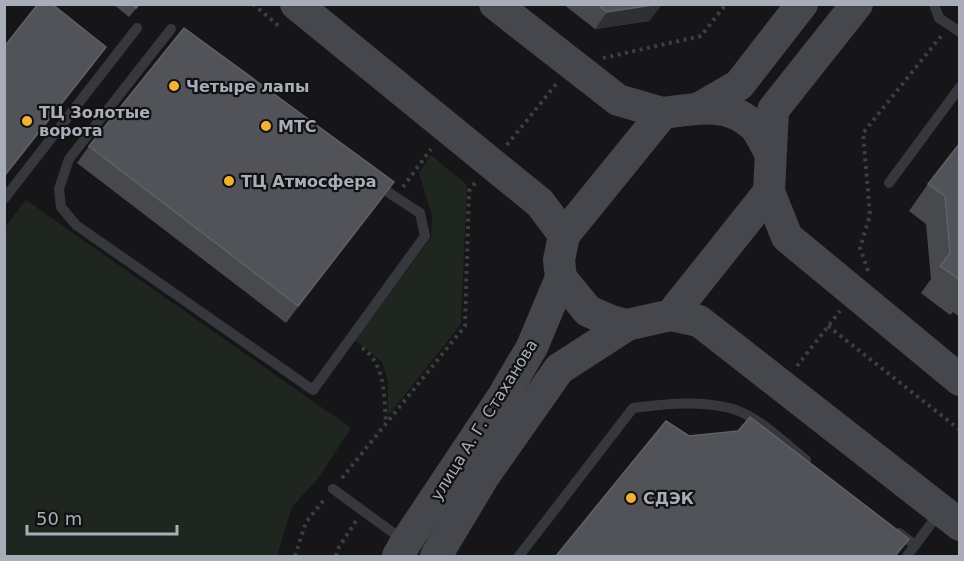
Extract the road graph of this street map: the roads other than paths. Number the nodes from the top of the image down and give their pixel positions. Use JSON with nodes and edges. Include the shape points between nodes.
{"nodes":[{"id":1,"x":296,"y":4,"type":"edge"},
{"id":2,"x":495,"y":4,"type":"edge"},
{"id":3,"x":802,"y":4,"type":"edge"},
{"id":4,"x":857,"y":4,"type":"edge"},
{"id":5,"x":934,"y":4,"type":"edge"},
{"id":6,"x":137,"y":28,"type":"dead end"},
{"id":7,"x":171,"y":29,"type":"dead end"},
{"id":8,"x":960,"y":32,"type":"edge"},
{"id":9,"x":960,"y":87,"type":"edge"},
{"id":10,"x":699,"y":108,"type":"junction"},
{"id":11,"x":663,"y":113,"type":"junction"},
{"id":12,"x":770,"y":153,"type":"junction"},
{"id":13,"x":366,"y":177,"type":"edge"},
{"id":14,"x":889,"y":183,"type":"dead end"},
{"id":15,"x":769,"y":192,"type":"junction"},
{"id":16,"x":4,"y":199,"type":"edge"},
{"id":17,"x":564,"y":235,"type":"junction"},
{"id":18,"x":561,"y":278,"type":"junction"},
{"id":19,"x":671,"y":315,"type":"junction"},
{"id":20,"x":627,"y":325,"type":"junction"},
{"id":21,"x":960,"y":380,"type":"edge"},
{"id":22,"x":814,"y":466,"type":"edge"},
{"id":23,"x":333,"y":489,"type":"road end"},
{"id":24,"x":950,"y":518,"type":"edge"},
{"id":25,"x":887,"y":524,"type":"edge"},
{"id":26,"x":915,"y":546,"type":"junction"},
{"id":27,"x":402,"y":549,"type":"edge"},
{"id":28,"x":436,"y":556,"type":"edge"},
{"id":29,"x":519,"y":556,"type":"edge"},
{"id":30,"x":907,"y":556,"type":"edge"}],
"edges":[{"from":1,"to":17,"type":"main road","via":[[540,203]]},
{"from":2,"to":11,"type":"main road","via":[[618,100]]},
{"from":3,"to":10,"type":"main road","via":[[739,85]]},
{"from":4,"to":12,"type":"main road","via":[[773,110]]},
{"from":5,"to":8,"type":"lane","via":[[939,18]]},
{"from":6,"to":16,"type":"lane"},
{"from":7,"to":13,"type":"lane","via":[[69,159],[58,189],[61,207],[76,225],[313,390],[425,236],[420,213]]},
{"from":9,"to":14,"type":"lane"},
{"from":10,"to":11,"type":"main road"},
{"from":10,"to":12,"type":"main road","via":[[731,110],[754,126]]},
{"from":11,"to":17,"type":"main road"},
{"from":12,"to":15,"type":"main road"},
{"from":15,"to":19,"type":"main road"},
{"from":15,"to":21,"type":"main road","via":[[787,237],[861,282]]},
{"from":17,"to":18,"type":"main road","via":[[559,260]]},
{"from":18,"to":20,"type":"main road","via":[[588,311]]},
{"from":18,"to":27,"type":"main road","name":"улица А. Г. Стаханова","via":[[532,347]]},
{"from":19,"to":20,"type":"main road"},
{"from":19,"to":24,"type":"main road","via":[[699,321]]},
{"from":20,"to":28,"type":"main road","name":"улица А. Г. Стаханова","via":[[559,369],[484,476]]},
{"from":22,"to":29,"type":"lane","via":[[759,423],[731,408],[682,402],[633,408]]},
{"from":23,"to":27,"type":"lane","via":[[363,510]]},
{"from":24,"to":26,"type":"lane"},
{"from":25,"to":26,"type":"lane"},
{"from":26,"to":30,"type":"lane"}]}
